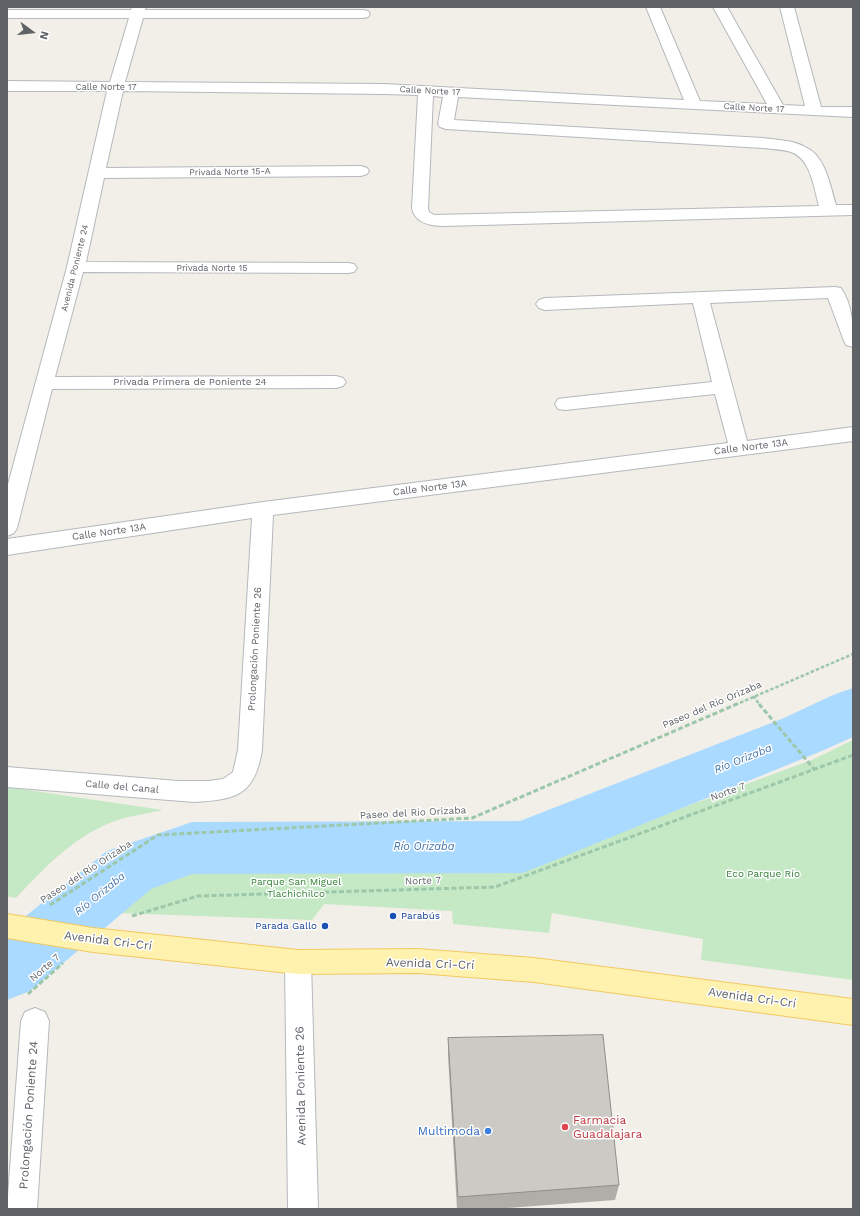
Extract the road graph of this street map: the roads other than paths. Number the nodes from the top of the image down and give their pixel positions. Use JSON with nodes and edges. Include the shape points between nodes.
{"nodes":[{"id":1,"x":653,"y":7,"type":"edge"},
{"id":2,"x":720,"y":7,"type":"edge"},
{"id":3,"x":787,"y":7,"type":"edge"},
{"id":4,"x":138,"y":11,"type":"edge"},
{"id":5,"x":7,"y":14,"type":"edge"},
{"id":6,"x":364,"y":14,"type":"dead end"},
{"id":7,"x":7,"y":86,"type":"edge"},
{"id":8,"x":116,"y":86,"type":"junction"},
{"id":9,"x":426,"y":91,"type":"junction"},
{"id":10,"x":451,"y":92,"type":"junction"},
{"id":11,"x":694,"y":105,"type":"junction"},
{"id":12,"x":778,"y":109,"type":"junction"},
{"id":13,"x":814,"y":111,"type":"junction"},
{"id":14,"x":853,"y":112,"type":"edge"},
{"id":15,"x":445,"y":130,"type":"junction"},
{"id":16,"x":423,"y":136,"type":"junction"},
{"id":17,"x":362,"y":170,"type":"dead end"},
{"id":18,"x":98,"y":173,"type":"junction"},
{"id":19,"x":853,"y":210,"type":"edge"},
{"id":20,"x":829,"y":211,"type":"junction"},
{"id":21,"x":76,"y":267,"type":"junction"},
{"id":22,"x":348,"y":268,"type":"dead end"},
{"id":23,"x":700,"y":297,"type":"junction"},
{"id":24,"x":545,"y":304,"type":"dead end"},
{"id":25,"x":853,"y":341,"type":"edge"},
{"id":26,"x":44,"y":382,"type":"junction"},
{"id":27,"x":336,"y":382,"type":"dead end"},
{"id":28,"x":723,"y":387,"type":"junction"},
{"id":29,"x":565,"y":404,"type":"dead end"},
{"id":30,"x":853,"y":434,"type":"edge"},
{"id":31,"x":739,"y":449,"type":"junction"},
{"id":32,"x":263,"y":510,"type":"junction"},
{"id":33,"x":7,"y":528,"type":"edge"},
{"id":34,"x":7,"y":547,"type":"edge"},
{"id":35,"x":7,"y":777,"type":"edge"},
{"id":36,"x":236,"y":784,"type":"joint"},
{"id":37,"x":11,"y":927,"type":"edge"},
{"id":38,"x":298,"y":962,"type":"junction"},
{"id":39,"x":29,"y":1010,"type":"road end"},
{"id":40,"x":853,"y":1012,"type":"edge"},
{"id":41,"x":22,"y":1209,"type":"edge"},
{"id":42,"x":303,"y":1209,"type":"edge"}],
"edges":[{"from":1,"to":11,"type":"street"},
{"from":2,"to":12,"type":"street"},
{"from":3,"to":13,"type":"street"},
{"from":4,"to":5,"type":"street"},
{"from":4,"to":6,"type":"street"},
{"from":4,"to":8,"type":"street","name":"Avenida Poniente 24"},
{"from":7,"to":8,"type":"street","name":"Calle Norte 17"},
{"from":8,"to":9,"type":"street","name":"Calle Norte 17"},
{"from":8,"to":18,"type":"street","name":"Avenida Poniente 24"},
{"from":9,"to":10,"type":"street","name":"Calle Norte 17"},
{"from":9,"to":16,"type":"street"},
{"from":10,"to":11,"type":"street","name":"Calle Norte 17"},
{"from":10,"to":15,"type":"street"},
{"from":11,"to":12,"type":"street","name":"Calle Norte 17"},
{"from":12,"to":13,"type":"street","name":"Calle Norte 17"},
{"from":13,"to":14,"type":"street","name":"Calle Norte 17"},
{"from":15,"to":16,"type":"street"},
{"from":15,"to":20,"type":"street","via":[[468,125],[763,143],[794,148],[805,153],[812,161]]},
{"from":16,"to":20,"type":"street","via":[[420,212],[423,217],[436,221]]},
{"from":17,"to":18,"type":"street","name":"Privada Norte 15-A"},
{"from":18,"to":21,"type":"street","name":"Avenida Poniente 24"},
{"from":19,"to":20,"type":"street"},
{"from":21,"to":22,"type":"street","name":"Privada Norte 15"},
{"from":21,"to":26,"type":"street","name":"Avenida Poniente 24"},
{"from":23,"to":24,"type":"street"},
{"from":23,"to":25,"type":"street","via":[[835,292]]},
{"from":23,"to":28,"type":"street"},
{"from":26,"to":27,"type":"street","name":"Privada Primera de Poniente 24"},
{"from":26,"to":33,"type":"street","name":"Avenida Poniente 24"},
{"from":28,"to":29,"type":"street"},
{"from":28,"to":31,"type":"street"},
{"from":30,"to":31,"type":"street","name":"Calle Norte 13A"},
{"from":31,"to":32,"type":"street","name":"Calle Norte 13A"},
{"from":32,"to":34,"type":"street","name":"Calle Norte 13A"},
{"from":32,"to":36,"type":"street","name":"Prolongación Poniente 26","via":[[250,750],[248,764]]},
{"from":35,"to":36,"type":"street","name":"Calle del Canal","via":[[168,790],[219,790]]},
{"from":37,"to":38,"type":"main road","name":"Avenida Cri-Crí","via":[[93,940]]},
{"from":38,"to":40,"type":"main road","name":"Avenida Cri-Crí","via":[[418,962],[534,970]]},
{"from":38,"to":42,"type":"street","name":"Avenida Poniente 26"},
{"from":39,"to":41,"type":"street","name":"Prolongación Poniente 24"}]}
